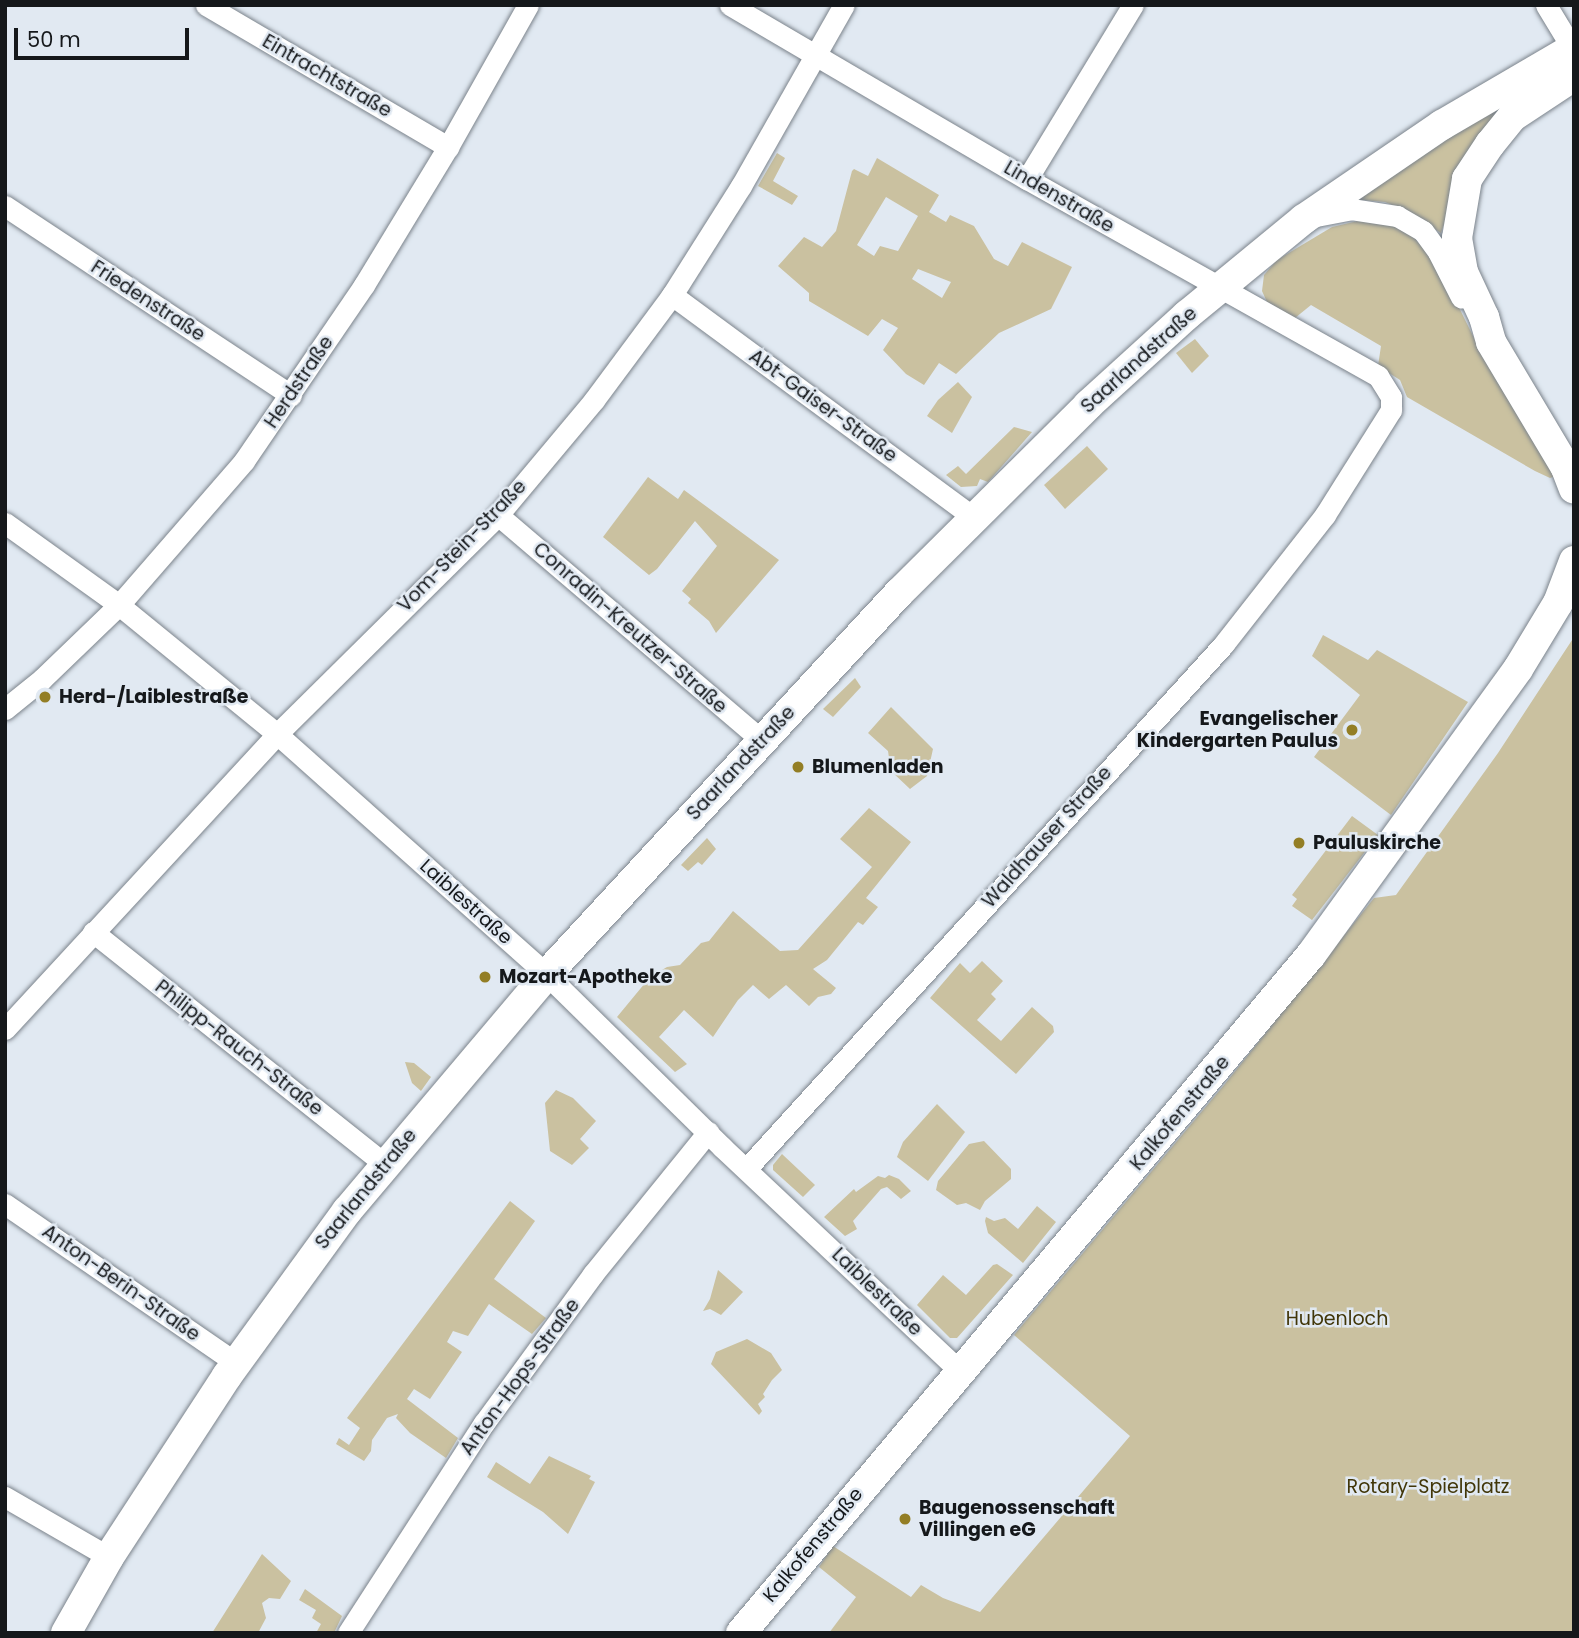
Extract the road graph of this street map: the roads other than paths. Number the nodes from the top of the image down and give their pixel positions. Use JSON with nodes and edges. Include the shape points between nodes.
{"nodes":[{"id":1,"x":205,"y":5,"type":"edge"},
{"id":2,"x":528,"y":5,"type":"edge"},
{"id":3,"x":730,"y":5,"type":"edge"},
{"id":4,"x":844,"y":5,"type":"edge"},
{"id":5,"x":1133,"y":5,"type":"edge"},
{"id":6,"x":1546,"y":5,"type":"edge"},
{"id":7,"x":815,"y":55,"type":"junction"},
{"id":8,"x":1573,"y":58,"type":"edge"},
{"id":9,"x":448,"y":147,"type":"junction"},
{"id":10,"x":1027,"y":179,"type":"junction"},
{"id":11,"x":5,"y":206,"type":"edge"},
{"id":12,"x":1304,"y":219,"type":"junction"},
{"id":13,"x":1222,"y":289,"type":"junction"},
{"id":14,"x":672,"y":295,"type":"junction"},
{"id":15,"x":1491,"y":342,"type":"junction"},
{"id":16,"x":1387,"y":388,"type":"joint"},
{"id":17,"x":291,"y":395,"type":"junction"},
{"id":18,"x":1574,"y":489,"type":"edge"},
{"id":19,"x":498,"y":515,"type":"junction"},
{"id":20,"x":973,"y":517,"type":"junction"},
{"id":21,"x":5,"y":523,"type":"edge"},
{"id":22,"x":1574,"y":561,"type":"edge"},
{"id":23,"x":119,"y":605,"type":"junction"},
{"id":24,"x":5,"y":709,"type":"edge"},
{"id":25,"x":277,"y":734,"type":"junction"},
{"id":26,"x":761,"y":740,"type":"junction"},
{"id":27,"x":93,"y":932,"type":"junction"},
{"id":28,"x":547,"y":974,"type":"junction"},
{"id":29,"x":5,"y":1029,"type":"edge"},
{"id":30,"x":708,"y":1132,"type":"junction"},
{"id":31,"x":385,"y":1164,"type":"junction"},
{"id":32,"x":747,"y":1168,"type":"junction"},
{"id":33,"x":5,"y":1204,"type":"edge"},
{"id":34,"x":236,"y":1363,"type":"junction"},
{"id":35,"x":960,"y":1371,"type":"junction"},
{"id":36,"x":5,"y":1497,"type":"edge"},
{"id":37,"x":109,"y":1557,"type":"junction"},
{"id":38,"x":66,"y":1633,"type":"edge"},
{"id":39,"x":348,"y":1633,"type":"edge"},
{"id":40,"x":741,"y":1633,"type":"edge"}],
"edges":[{"from":1,"to":9,"type":"street","name":"Eintrachtstraße"},
{"from":2,"to":9,"type":"street","name":"Herdstraße"},
{"from":3,"to":7,"type":"street","name":"Lindenstraße"},
{"from":4,"to":7,"type":"street","name":"Vom-Stein-Straße"},
{"from":5,"to":10,"type":"street"},
{"from":6,"to":8,"type":"street"},
{"from":7,"to":10,"type":"street","name":"Lindenstraße"},
{"from":7,"to":14,"type":"street","name":"Vom-Stein-Straße"},
{"from":8,"to":12,"type":"street","name":"Saarlandstraße","via":[[1442,125]]},
{"from":8,"to":15,"type":"street","via":[[1512,117],[1467,180],[1457,238],[1463,272]]},
{"from":9,"to":17,"type":"street","name":"Herdstraße"},
{"from":10,"to":13,"type":"street","name":"Lindenstraße"},
{"from":11,"to":17,"type":"street","name":"Friedenstraße"},
{"from":12,"to":13,"type":"street","name":"Saarlandstraße"},
{"from":12,"to":15,"type":"street","via":[[1351,209],[1380,211],[1423,231],[1473,323]]},
{"from":13,"to":16,"type":"street","name":"Lindenstraße","via":[[1378,376]]},
{"from":13,"to":20,"type":"street","name":"Saarlandstraße","via":[[1088,405]]},
{"from":14,"to":19,"type":"street","name":"Vom-Stein-Straße","via":[[594,400]]},
{"from":14,"to":20,"type":"street","name":"Abt-Gaiser-Straße"},
{"from":15,"to":18,"type":"street"},
{"from":16,"to":32,"type":"street","name":"Waldhauser Straße","via":[[1391,410],[1325,515],[1224,644]]},
{"from":17,"to":23,"type":"street","name":"Herdstraße","via":[[236,470]]},
{"from":19,"to":25,"type":"street","name":"Vom-Stein-Straße"},
{"from":19,"to":26,"type":"street","name":"Conradin-Kreutzer-Straße"},
{"from":20,"to":26,"type":"street","name":"Saarlandstraße"},
{"from":21,"to":23,"type":"street","name":"Laiblestraße"},
{"from":22,"to":35,"type":"street","name":"Kalkofenstraße","via":[[1558,603],[1518,669],[1317,948]]},
{"from":23,"to":24,"type":"street","name":"Herdstraße"},
{"from":23,"to":25,"type":"street","name":"Laiblestraße"},
{"from":25,"to":27,"type":"street","name":"Vom-Stein-Straße"},
{"from":25,"to":28,"type":"street","name":"Laiblestraße"},
{"from":26,"to":28,"type":"street","name":"Saarlandstraße"},
{"from":27,"to":29,"type":"street","name":"Vom-Stein-Straße"},
{"from":27,"to":31,"type":"street","name":"Philipp-Rauch-Straße"},
{"from":28,"to":30,"type":"street","name":"Laiblestraße"},
{"from":28,"to":31,"type":"street","name":"Saarlandstraße"},
{"from":30,"to":32,"type":"street","name":"Laiblestraße"},
{"from":30,"to":39,"type":"street","name":"Anton-Hops-Straße","via":[[593,1274],[484,1423]]},
{"from":31,"to":34,"type":"street","name":"Saarlandstraße","via":[[307,1262]]},
{"from":32,"to":35,"type":"street","name":"Laiblestraße"},
{"from":33,"to":34,"type":"street","name":"Anton-Berin-Straße"},
{"from":34,"to":37,"type":"street","name":"Saarlandstraße"},
{"from":35,"to":40,"type":"street","name":"Kalkofenstraße"},
{"from":36,"to":37,"type":"street"},
{"from":37,"to":38,"type":"street","name":"Saarlandstraße"}]}
